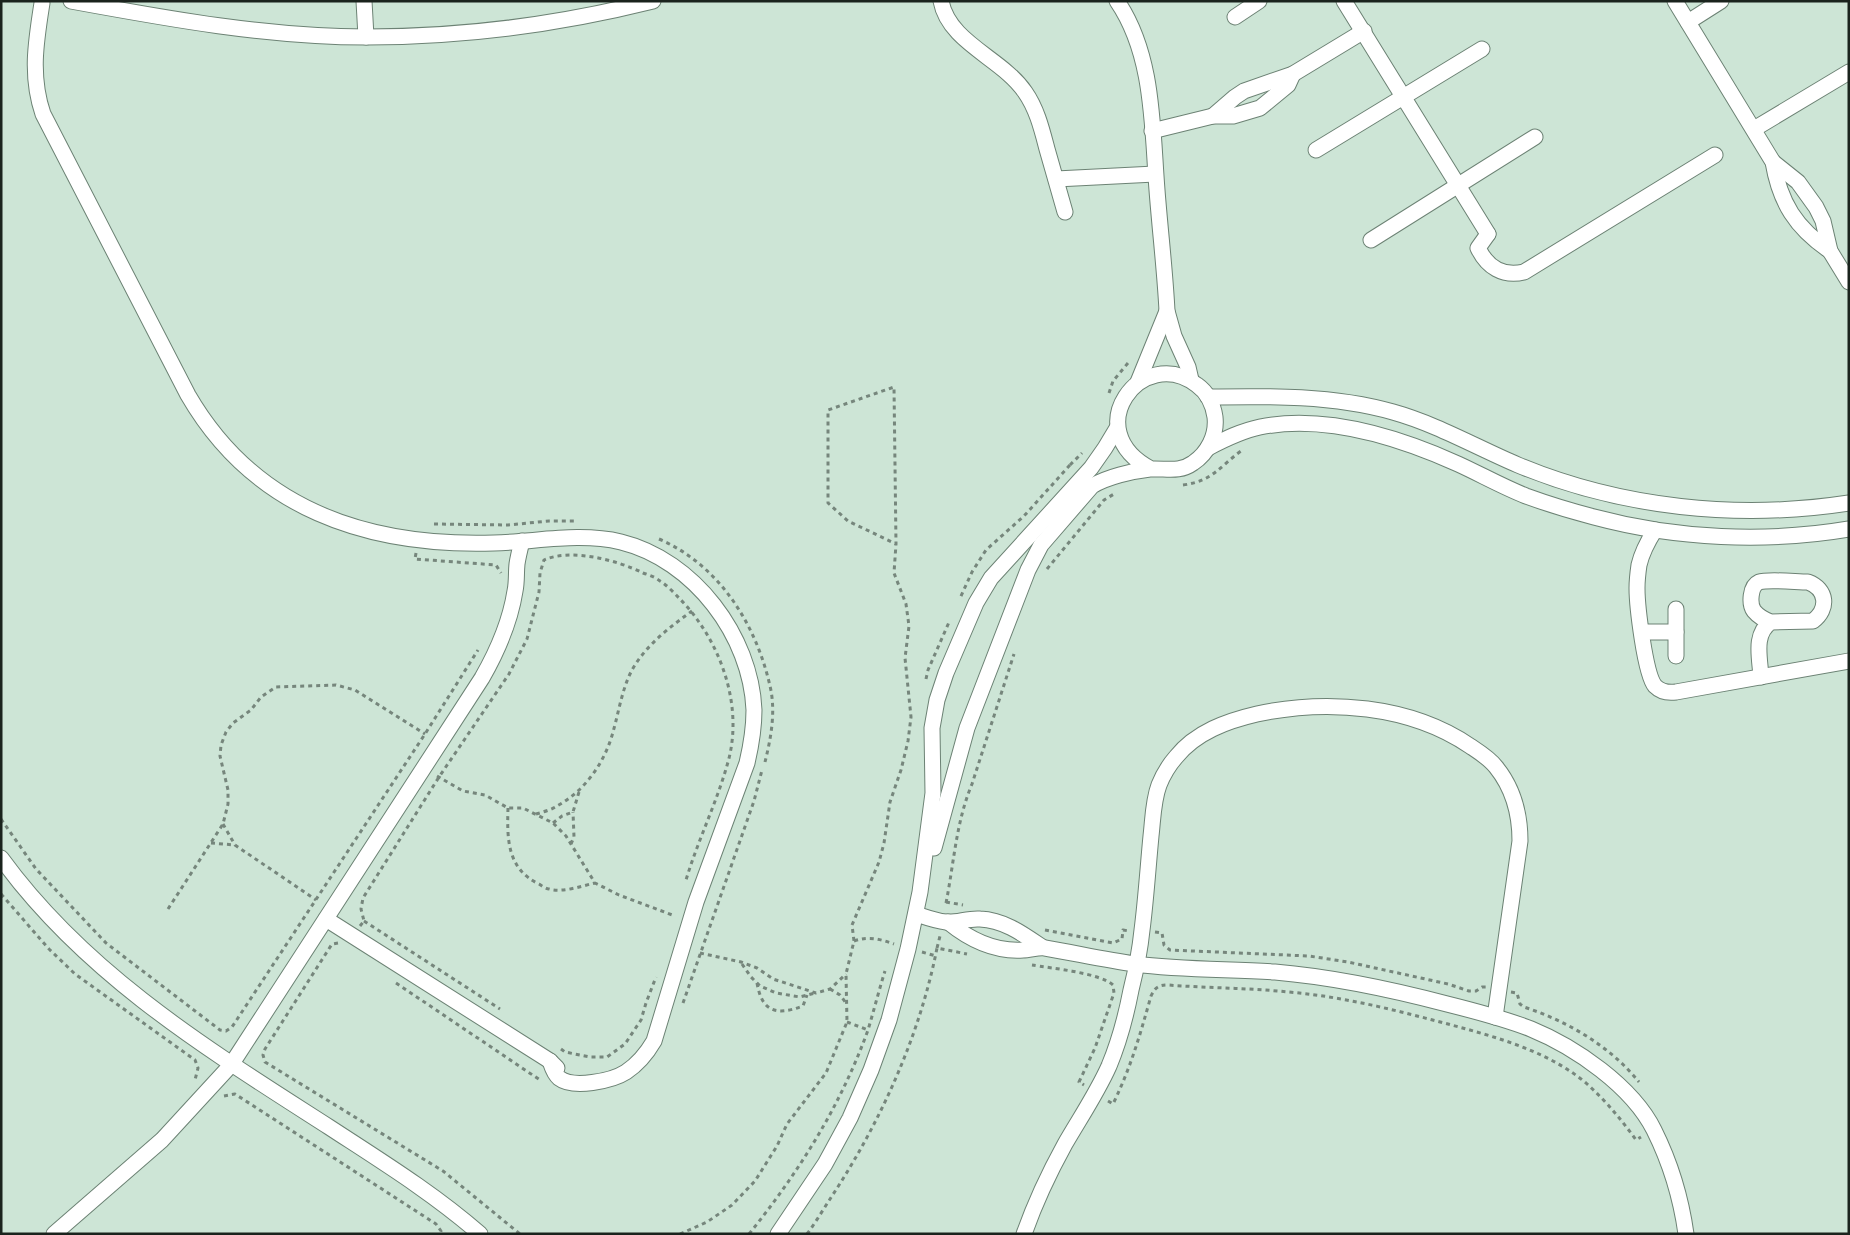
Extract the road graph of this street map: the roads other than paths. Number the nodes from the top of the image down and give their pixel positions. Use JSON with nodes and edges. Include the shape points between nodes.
{"nodes":[{"id":1,"x":70,"y":1,"type":"edge"},
{"id":2,"x":364,"y":1,"type":"edge"},
{"id":3,"x":653,"y":1,"type":"edge"},
{"id":4,"x":941,"y":1,"type":"edge"},
{"id":5,"x":1117,"y":1,"type":"edge"},
{"id":6,"x":1259,"y":1,"type":"edge"},
{"id":7,"x":1344,"y":1,"type":"edge"},
{"id":8,"x":1675,"y":1,"type":"edge"},
{"id":9,"x":1721,"y":1,"type":"edge"},
{"id":10,"x":42,"y":2,"type":"edge"},
{"id":11,"x":1235,"y":16,"type":"dead end"},
{"id":12,"x":1688,"y":22,"type":"junction"},
{"id":13,"x":1364,"y":31,"type":"junction"},
{"id":14,"x":366,"y":37,"type":"junction"},
{"id":15,"x":1482,"y":49,"type":"dead end"},
{"id":16,"x":1849,"y":72,"type":"edge"},
{"id":17,"x":1293,"y":74,"type":"junction"},
{"id":18,"x":1403,"y":97,"type":"junction"},
{"id":19,"x":1213,"y":116,"type":"junction"},
{"id":20,"x":1754,"y":129,"type":"junction"},
{"id":21,"x":1152,"y":131,"type":"junction"},
{"id":22,"x":1535,"y":137,"type":"dead end"},
{"id":23,"x":1316,"y":150,"type":"dead end"},
{"id":24,"x":1715,"y":155,"type":"dead end"},
{"id":25,"x":1773,"y":162,"type":"junction"},
{"id":26,"x":1156,"y":174,"type":"junction"},
{"id":27,"x":1056,"y":179,"type":"junction"},
{"id":28,"x":1458,"y":186,"type":"junction"},
{"id":29,"x":1065,"y":212,"type":"dead end"},
{"id":30,"x":1371,"y":240,"type":"dead end"},
{"id":31,"x":1830,"y":251,"type":"junction"},
{"id":32,"x":1849,"y":282,"type":"edge"},
{"id":33,"x":1166,"y":311,"type":"junction"},
{"id":34,"x":1191,"y":380,"type":"junction"},
{"id":35,"x":1138,"y":382,"type":"junction"},
{"id":36,"x":1208,"y":397,"type":"junction"},
{"id":37,"x":1117,"y":428,"type":"junction"},
{"id":38,"x":1208,"y":448,"type":"junction"},
{"id":39,"x":1151,"y":469,"type":"junction"},
{"id":40,"x":1849,"y":503,"type":"edge"},
{"id":41,"x":1061,"y":511,"type":"junction"},
{"id":42,"x":1655,"y":530,"type":"junction"},
{"id":43,"x":1844,"y":533,"type":"edge"},
{"id":44,"x":522,"y":541,"type":"junction"},
{"id":45,"x":1752,"y":606,"type":"junction"},
{"id":46,"x":1676,"y":609,"type":"dead end"},
{"id":47,"x":1771,"y":622,"type":"junction"},
{"id":48,"x":1642,"y":632,"type":"junction"},
{"id":49,"x":1676,"y":632,"type":"junction"},
{"id":50,"x":1676,"y":656,"type":"dead end"},
{"id":51,"x":1849,"y":661,"type":"edge"},
{"id":52,"x":1756,"y":678,"type":"junction"},
{"id":53,"x":1,"y":858,"type":"edge"},
{"id":54,"x":920,"y":892,"type":"junction"},
{"id":55,"x":916,"y":914,"type":"junction"},
{"id":56,"x":326,"y":919,"type":"junction"},
{"id":57,"x":945,"y":922,"type":"junction"},
{"id":58,"x":1042,"y":947,"type":"junction"},
{"id":59,"x":1136,"y":964,"type":"junction"},
{"id":60,"x":1495,"y":1017,"type":"junction"},
{"id":61,"x":231,"y":1065,"type":"junction"},
{"id":62,"x":473,"y":1232,"type":"edge"},
{"id":63,"x":54,"y":1234,"type":"edge"},
{"id":64,"x":778,"y":1234,"type":"edge"},
{"id":65,"x":1024,"y":1234,"type":"edge"},
{"id":66,"x":1686,"y":1234,"type":"edge"}],
"edges":[{"from":1,"to":14,"type":"street","via":[[195,23],[274,32]]},
{"from":2,"to":14,"type":"street"},
{"from":3,"to":14,"type":"street","via":[[506,27]]},
{"from":4,"to":27,"type":"street","via":[[950,25],[1007,71],[1026,93],[1038,118]]},
{"from":5,"to":21,"type":"street","via":[[1139,50]]},
{"from":6,"to":11,"type":"street"},
{"from":7,"to":13,"type":"street"},
{"from":8,"to":12,"type":"street"},
{"from":9,"to":12,"type":"street"},
{"from":10,"to":44,"type":"street","via":[[34,67],[43,114],[188,395],[209,428],[244,466],[270,487],[332,520],[417,540],[469,544]]},
{"from":12,"to":20,"type":"street"},
{"from":13,"to":17,"type":"street"},
{"from":13,"to":18,"type":"street"},
{"from":15,"to":18,"type":"street"},
{"from":16,"to":20,"type":"street"},
{"from":17,"to":19,"type":"street","via":[[1244,91]]},
{"from":17,"to":19,"type":"street","via":[[1288,85],[1260,108],[1233,116]]},
{"from":18,"to":23,"type":"street"},
{"from":18,"to":28,"type":"street"},
{"from":19,"to":21,"type":"street"},
{"from":20,"to":25,"type":"street"},
{"from":21,"to":26,"type":"street"},
{"from":22,"to":28,"type":"street"},
{"from":24,"to":28,"type":"street","via":[[1546,258],[1526,263],[1501,261],[1482,244],[1488,234]]},
{"from":25,"to":31,"type":"street","via":[[1798,182],[1816,206]]},
{"from":25,"to":31,"type":"street","via":[[1776,180],[1791,213],[1808,234]]},
{"from":26,"to":27,"type":"street"},
{"from":26,"to":33,"type":"street"},
{"from":27,"to":29,"type":"street"},
{"from":28,"to":30,"type":"street"},
{"from":31,"to":32,"type":"street"},
{"from":33,"to":34,"type":"street"},
{"from":33,"to":35,"type":"street"},
{"from":34,"to":35,"type":"street","via":[[1159,374]]},
{"from":34,"to":36,"type":"street"},
{"from":35,"to":37,"type":"street","via":[[1124,398]]},
{"from":36,"to":38,"type":"street","via":[[1213,407],[1215,428]]},
{"from":36,"to":40,"type":"street","via":[[1320,399],[1392,411],[1554,478],[1666,505],[1779,510]]},
{"from":37,"to":39,"type":"street","via":[[1125,448]]},
{"from":37,"to":41,"type":"street"},
{"from":38,"to":39,"type":"street","via":[[1193,464],[1183,468],[1172,471]]},
{"from":38,"to":42,"type":"street","via":[[1260,427],[1302,424],[1342,428],[1428,452],[1525,495],[1563,508]]},
{"from":39,"to":41,"type":"street","via":[[1098,483]]},
{"from":41,"to":54,"type":"street","via":[[1034,558],[984,683],[961,746]]},
{"from":41,"to":54,"type":"street","via":[[1001,567],[983,590],[941,686],[932,728],[933,793]]},
{"from":42,"to":43,"type":"street","via":[[1732,536]]},
{"from":42,"to":48,"type":"street","via":[[1643,551],[1638,575]]},
{"from":44,"to":56,"type":"street","via":[[516,589],[505,633],[482,678]]},
{"from":44,"to":56,"type":"street","via":[[607,540],[654,555],[686,576],[718,610],[736,641],[748,674],[753,727],[747,763],[696,902],[665,1006],[632,1058],[615,1070],[591,1076],[565,1075],[550,1061]]},
{"from":45,"to":47,"type":"street","via":[[1759,616]]},
{"from":45,"to":47,"type":"street","via":[[1752,589],[1761,582],[1808,582],[1822,593],[1822,612],[1813,620]]},
{"from":45,"to":52,"type":"street"},
{"from":46,"to":49,"type":"street"},
{"from":47,"to":52,"type":"street","via":[[1759,639]]},
{"from":48,"to":49,"type":"street"},
{"from":48,"to":52,"type":"street","via":[[1651,680],[1664,692]]},
{"from":49,"to":50,"type":"street"},
{"from":51,"to":52,"type":"street"},
{"from":53,"to":61,"type":"street","via":[[37,905],[82,950],[147,1004]]},
{"from":54,"to":55,"type":"street"},
{"from":55,"to":57,"type":"street"},
{"from":55,"to":64,"type":"street","via":[[889,1020],[871,1070],[825,1164]]},
{"from":56,"to":61,"type":"street"},
{"from":57,"to":58,"type":"street","via":[[974,941],[990,947],[1007,950]]},
{"from":57,"to":58,"type":"street","via":[[981,919],[998,922]]},
{"from":58,"to":59,"type":"street"},
{"from":59,"to":60,"type":"street","via":[[1274,972],[1341,980]]},
{"from":59,"to":60,"type":"street","via":[[1156,800],[1163,776],[1175,758],[1198,736],[1238,719],[1295,708],[1358,708],[1404,717],[1450,734],[1495,765],[1509,788],[1520,827],[1520,855]]},
{"from":59,"to":65,"type":"street","via":[[1116,1047],[1105,1074],[1051,1171]]},
{"from":60,"to":66,"type":"street","via":[[1553,1040],[1588,1060],[1631,1098],[1654,1129],[1678,1194]]},
{"from":61,"to":62,"type":"street","via":[[440,1200]]},
{"from":61,"to":63,"type":"street","via":[[162,1140]]}]}
